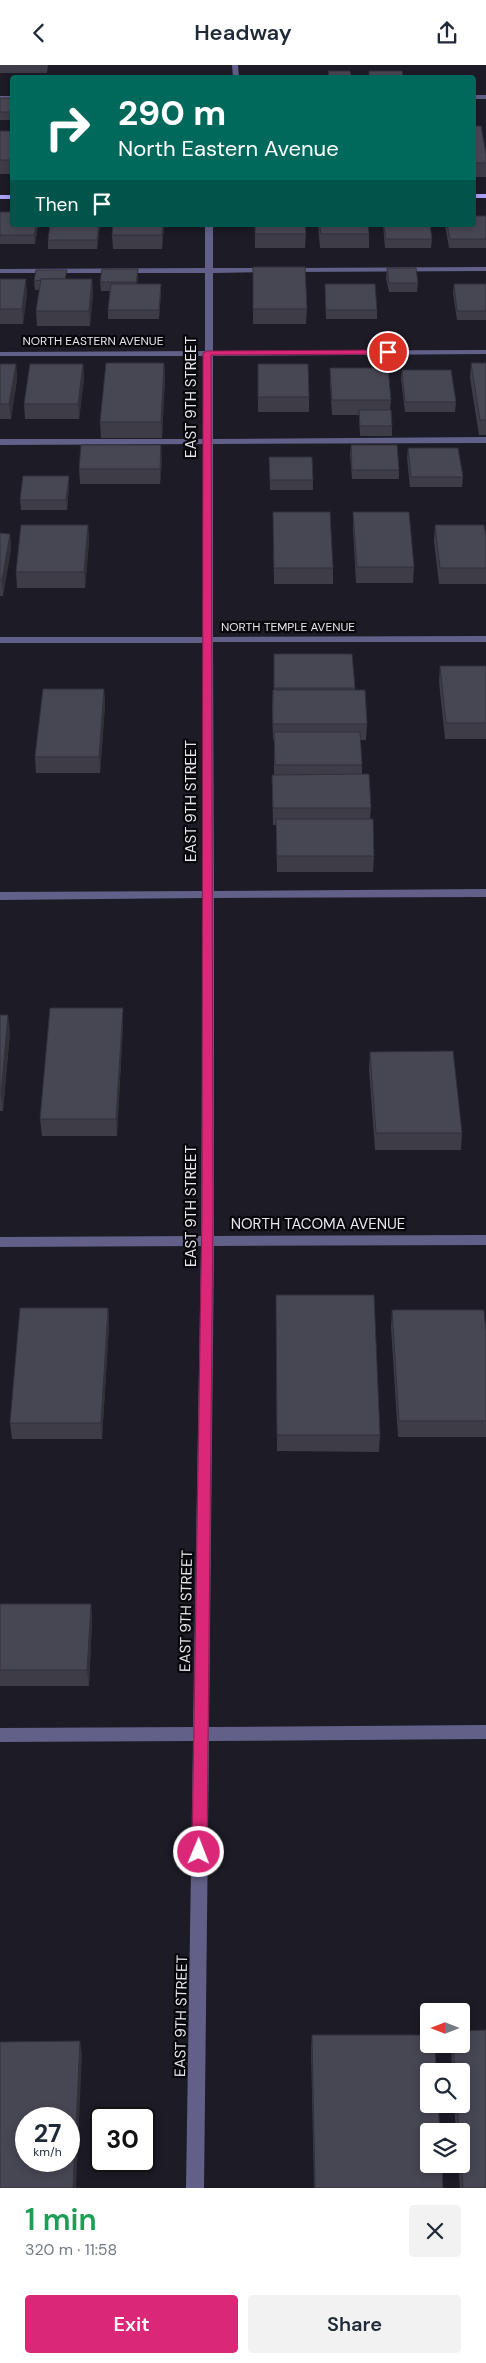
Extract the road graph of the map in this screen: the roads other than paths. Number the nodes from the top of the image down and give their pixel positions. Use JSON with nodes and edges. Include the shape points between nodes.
{"nodes":[{"id":1,"x":209,"y":227,"type":"edge"},
{"id":2,"x":486,"y":269,"type":"edge"},
{"id":3,"x":209,"y":270,"type":"junction"},
{"id":4,"x":0,"y":271,"type":"edge"},
{"id":5,"x":486,"y":352,"type":"edge"},
{"id":6,"x":0,"y":353,"type":"edge"},
{"id":7,"x":207,"y":353,"type":"junction"},
{"id":8,"x":486,"y":440,"type":"edge"},
{"id":9,"x":208,"y":441,"type":"junction"},
{"id":10,"x":0,"y":442,"type":"edge"},
{"id":11,"x":486,"y":639,"type":"edge"},
{"id":12,"x":0,"y":640,"type":"edge"},
{"id":13,"x":208,"y":640,"type":"junction"},
{"id":14,"x":486,"y":893,"type":"edge"},
{"id":15,"x":207,"y":894,"type":"junction"},
{"id":16,"x":0,"y":895,"type":"edge"},
{"id":17,"x":486,"y":1240,"type":"edge"},
{"id":18,"x":207,"y":1241,"type":"junction"},
{"id":19,"x":0,"y":1242,"type":"edge"},
{"id":20,"x":486,"y":1732,"type":"edge"},
{"id":21,"x":201,"y":1733,"type":"junction"},
{"id":22,"x":0,"y":1735,"type":"edge"},
{"id":23,"x":195,"y":2188,"type":"edge"}],
"edges":[{"from":1,"to":3,"type":"street","name":"EAST 9TH STREET"},
{"from":2,"to":3,"type":"street"},
{"from":3,"to":4,"type":"street"},
{"from":3,"to":7,"type":"street","name":"EAST 9TH STREET"},
{"from":5,"to":7,"type":"street","name":"NORTH EASTERN AVENUE"},
{"from":6,"to":7,"type":"street","name":"NORTH EASTERN AVENUE"},
{"from":7,"to":9,"type":"street","name":"EAST 9TH STREET"},
{"from":8,"to":9,"type":"street"},
{"from":9,"to":10,"type":"street"},
{"from":9,"to":13,"type":"street","name":"EAST 9TH STREET"},
{"from":11,"to":13,"type":"street","name":"NORTH TEMPLE AVENUE"},
{"from":12,"to":13,"type":"street","name":"NORTH TEMPLE AVENUE"},
{"from":13,"to":15,"type":"street","name":"EAST 9TH STREET"},
{"from":14,"to":15,"type":"street"},
{"from":15,"to":16,"type":"street"},
{"from":15,"to":18,"type":"street","name":"EAST 9TH STREET"},
{"from":17,"to":18,"type":"street","name":"NORTH TACOMA AVENUE"},
{"from":18,"to":19,"type":"street","name":"NORTH TACOMA AVENUE"},
{"from":18,"to":21,"type":"street","name":"EAST 9TH STREET"},
{"from":20,"to":21,"type":"street"},
{"from":21,"to":22,"type":"street"},
{"from":21,"to":23,"type":"street","name":"EAST 9TH STREET"}]}
